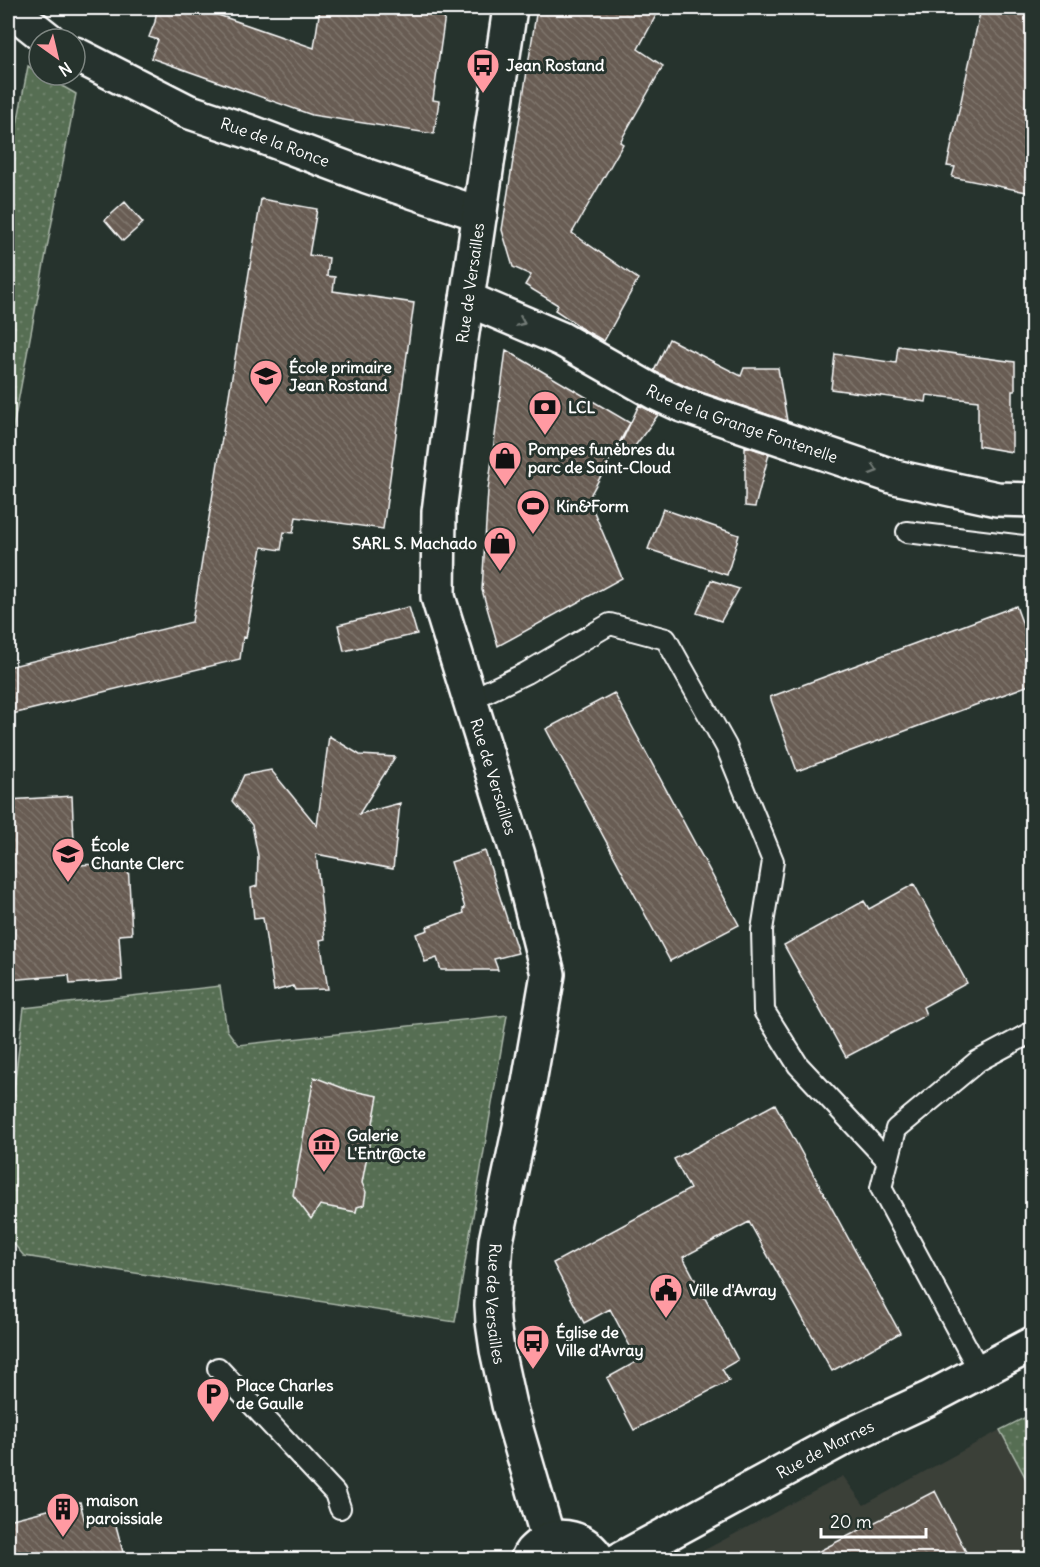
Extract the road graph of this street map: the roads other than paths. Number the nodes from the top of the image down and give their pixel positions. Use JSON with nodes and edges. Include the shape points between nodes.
{"nodes":[{"id":1,"x":9,"y":8,"type":"edge"},
{"id":2,"x":510,"y":8,"type":"edge"},
{"id":3,"x":33,"y":27,"type":"edge"},
{"id":4,"x":87,"y":60,"type":"edge"},
{"id":5,"x":480,"y":214,"type":"junction"},
{"id":6,"x":467,"y":299,"type":"junction"},
{"id":7,"x":1032,"y":500,"type":"edge"},
{"id":8,"x":907,"y":532,"type":"dead end"},
{"id":9,"x":1032,"y":547,"type":"edge"},
{"id":10,"x":470,"y":700,"type":"junction"},
{"id":11,"x":1032,"y":1032,"type":"edge"},
{"id":12,"x":888,"y":1161,"type":"junction"},
{"id":13,"x":1032,"y":1344,"type":"edge"},
{"id":14,"x":218,"y":1368,"type":"dead end"},
{"id":15,"x":980,"y":1372,"type":"junction"},
{"id":16,"x":340,"y":1508,"type":"dead end"},
{"id":17,"x":538,"y":1549,"type":"edge"},
{"id":18,"x":599,"y":1560,"type":"edge"},
{"id":19,"x":620,"y":1560,"type":"edge"}],
"edges":[{"from":1,"to":3,"type":"main road"},
{"from":2,"to":5,"type":"main road","name":"Rue de Versailles"},
{"from":4,"to":5,"type":"main road","name":"Rue de la Ronce","via":[[187,111]]},
{"from":5,"to":6,"type":"main road","name":"Rue de Versailles"},
{"from":6,"to":7,"type":"main road","name":"Rue de la Grange Fontenelle","one_way":true,"via":[[561,339],[682,405],[895,477],[997,499]]},
{"from":6,"to":10,"type":"main road","name":"Rue de Versailles","via":[[439,512],[438,597]]},
{"from":8,"to":9,"type":"lane"},
{"from":10,"to":12,"type":"lane","via":[[610,624],[666,639],[726,746],[773,861],[762,930],[764,1011],[798,1065]]},
{"from":10,"to":17,"type":"main road","name":"Rue de Versailles","via":[[518,855],[548,974],[496,1241],[492,1305],[497,1350]]},
{"from":11,"to":12,"type":"lane","via":[[978,1061],[896,1129]]},
{"from":12,"to":15,"type":"lane","via":[[881,1188]]},
{"from":13,"to":15,"type":"main road","name":"Rue de Marnes"},
{"from":14,"to":16,"type":"lane","via":[[335,1493]]},
{"from":15,"to":19,"type":"main road","name":"Rue de Marnes","via":[[844,1438]]},
{"from":17,"to":18,"type":"main road","via":[[565,1537],[593,1550]]}]}
